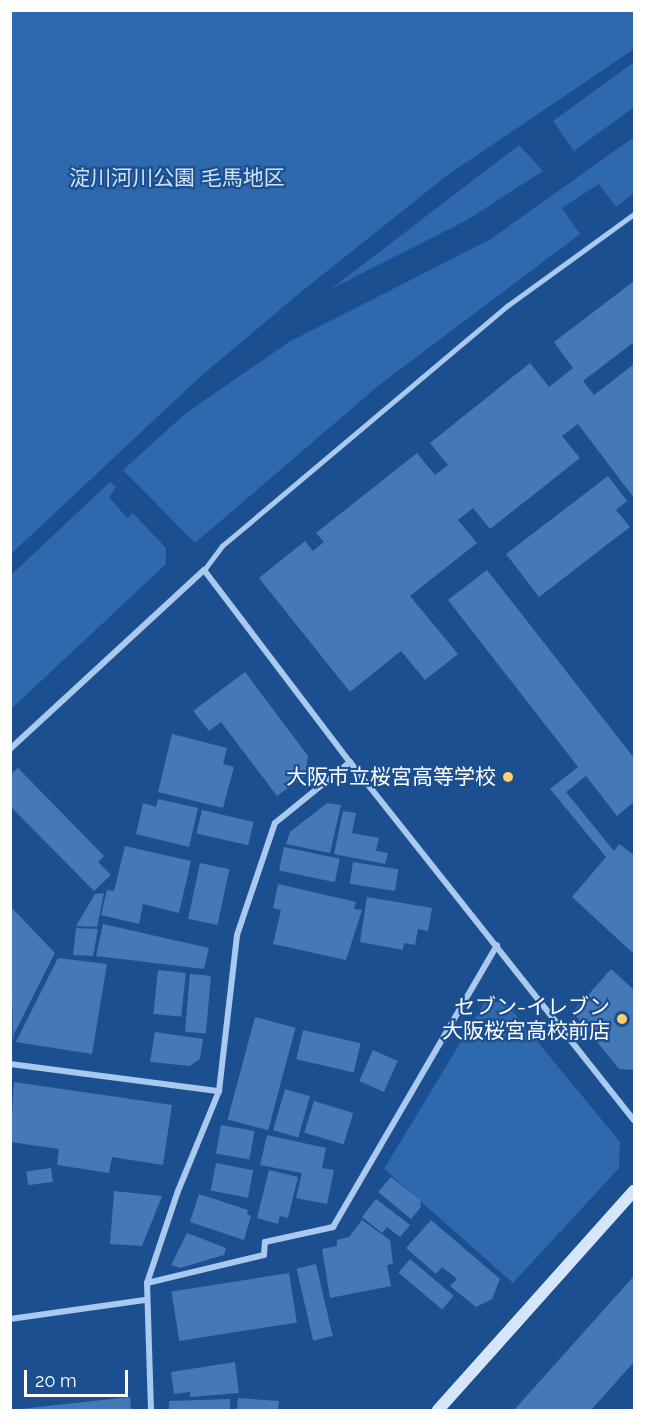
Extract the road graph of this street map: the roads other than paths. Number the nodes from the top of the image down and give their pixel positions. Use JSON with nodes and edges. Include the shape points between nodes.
{"nodes":[{"id":1,"x":634,"y":214,"type":"edge"},
{"id":2,"x":204,"y":570,"type":"junction"},
{"id":3,"x":10,"y":749,"type":"edge"},
{"id":4,"x":350,"y":762,"type":"junction"},
{"id":5,"x":497,"y":945,"type":"junction"},
{"id":6,"x":10,"y":1064,"type":"edge"},
{"id":7,"x":219,"y":1091,"type":"junction"},
{"id":8,"x":634,"y":1120,"type":"edge"},
{"id":9,"x":634,"y":1191,"type":"edge"},
{"id":10,"x":147,"y":1283,"type":"junction"},
{"id":11,"x":145,"y":1300,"type":"junction"},
{"id":12,"x":10,"y":1319,"type":"edge"},
{"id":13,"x":151,"y":1410,"type":"edge"},
{"id":14,"x":438,"y":1410,"type":"edge"}],
"edges":[{"from":1,"to":2,"type":"lane","via":[[507,306],[222,546]]},
{"from":2,"to":3,"type":"street"},
{"from":2,"to":4,"type":"street"},
{"from":4,"to":5,"type":"street"},
{"from":4,"to":7,"type":"street","via":[[275,823],[237,934]]},
{"from":5,"to":8,"type":"street"},
{"from":5,"to":10,"type":"street","via":[[333,1227],[265,1242],[264,1255]]},
{"from":6,"to":7,"type":"street"},
{"from":7,"to":10,"type":"street","via":[[178,1191]]},
{"from":9,"to":14,"type":"street"},
{"from":10,"to":11,"type":"street"},
{"from":11,"to":12,"type":"street"},
{"from":11,"to":13,"type":"street"}]}
